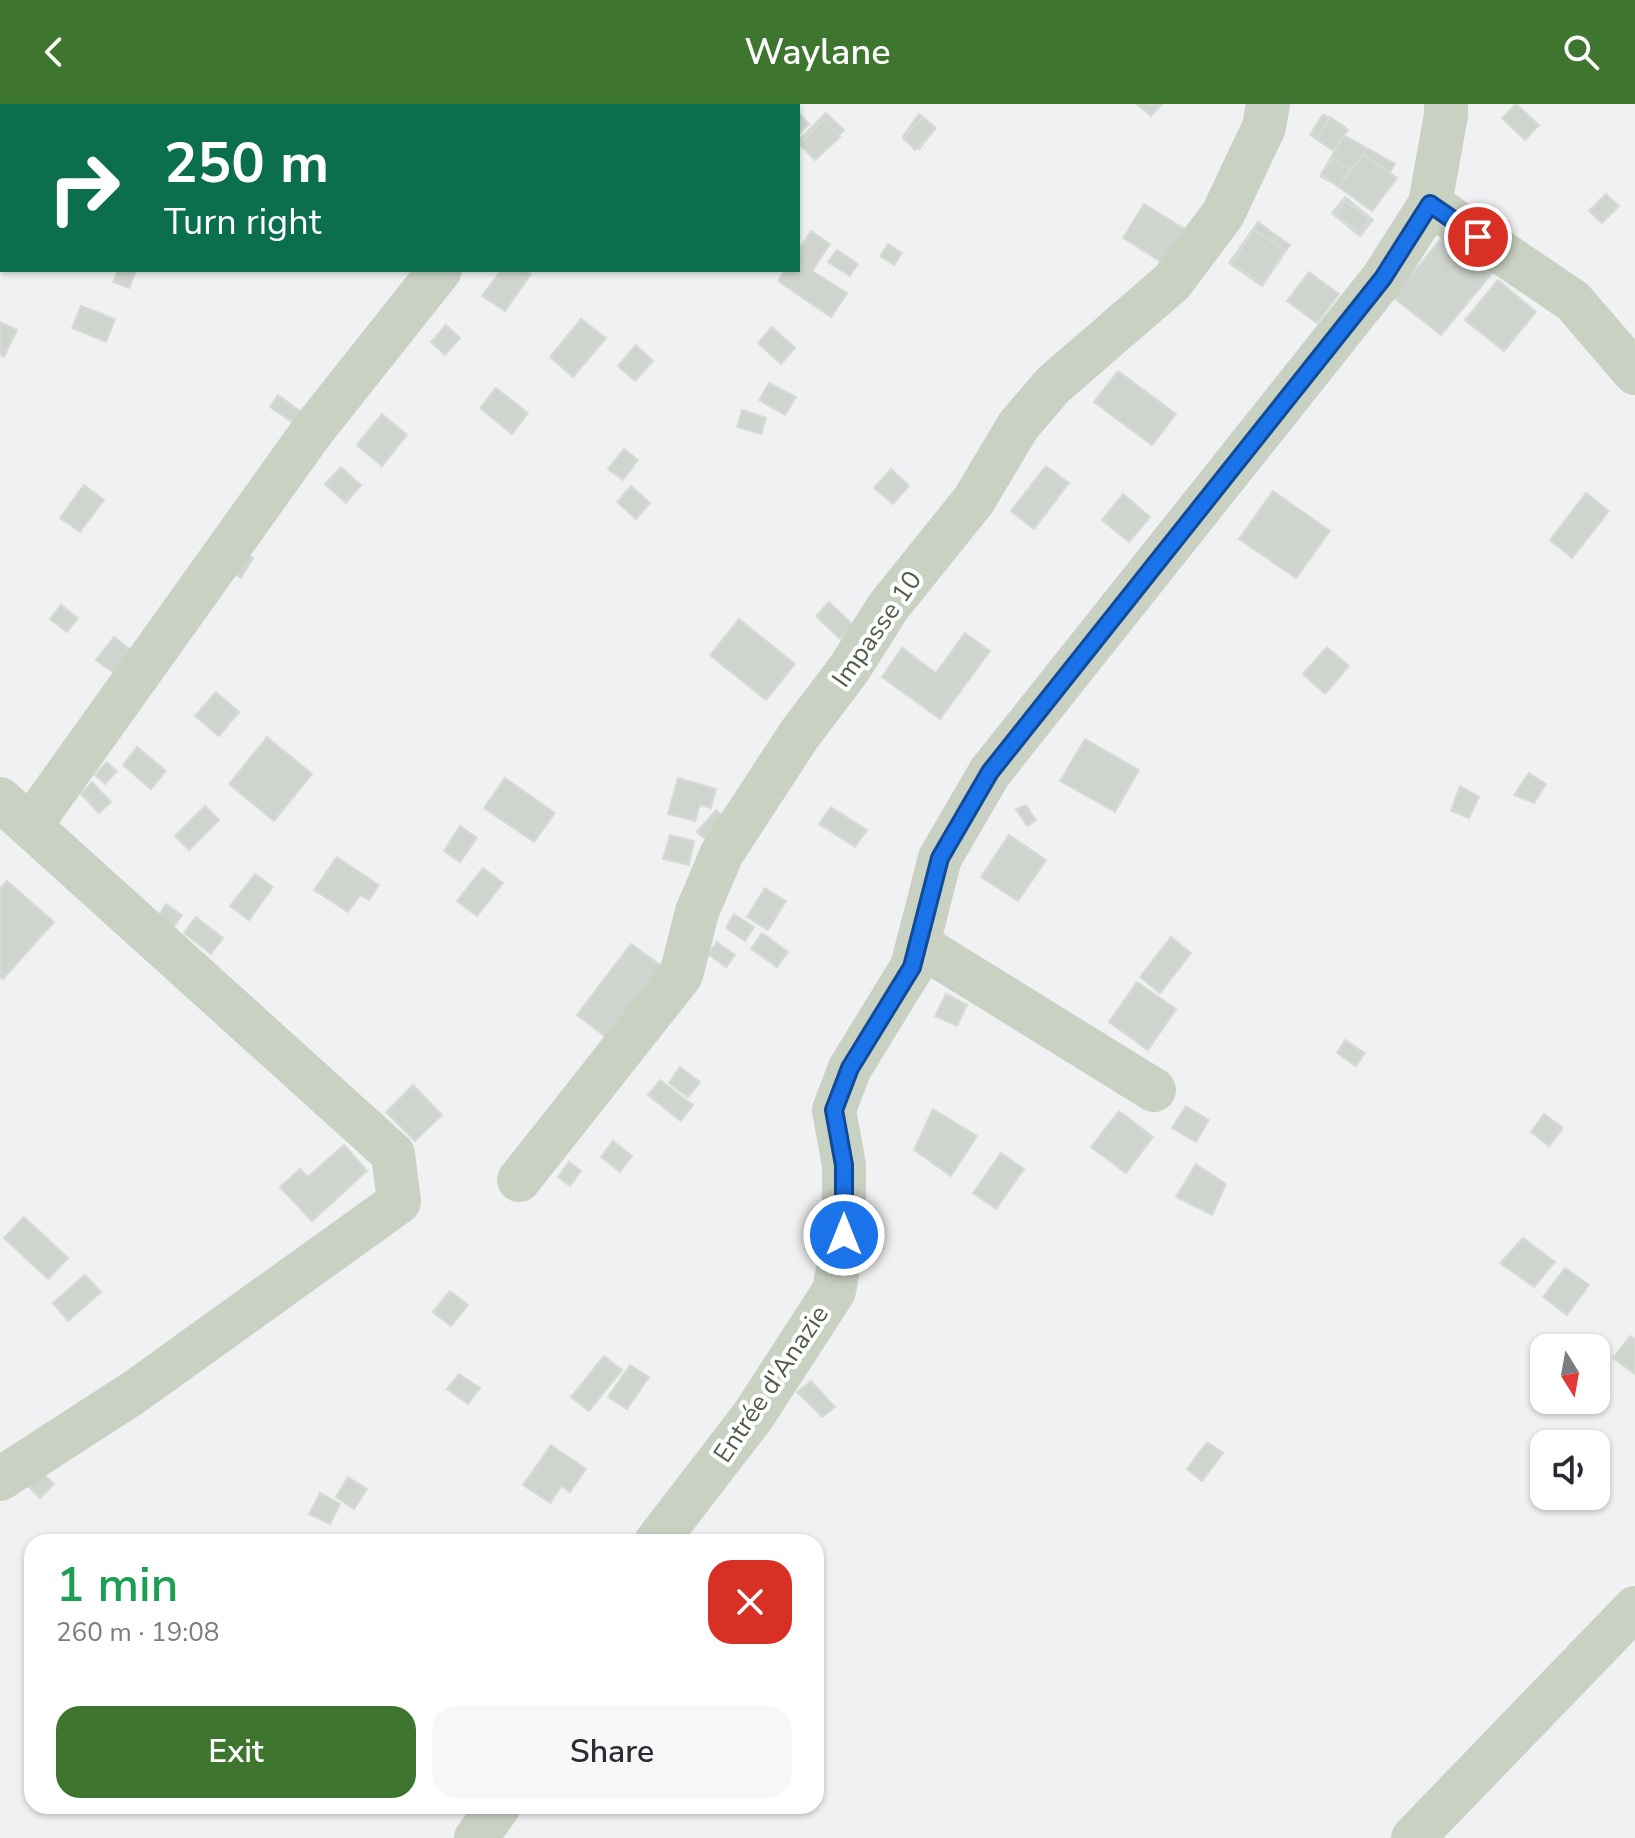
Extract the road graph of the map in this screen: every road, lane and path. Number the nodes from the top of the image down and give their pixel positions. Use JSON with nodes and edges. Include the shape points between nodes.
{"nodes":[{"id":1,"x":1268,"y":104,"type":"edge"},
{"id":2,"x":1446,"y":104,"type":"edge"},
{"id":3,"x":1430,"y":204,"type":"junction"},
{"id":4,"x":438,"y":272,"type":"edge"},
{"id":5,"x":1635,"y":373,"type":"edge"},
{"id":6,"x":15,"y":812,"type":"edge"},
{"id":7,"x":918,"y":944,"type":"junction"},
{"id":8,"x":1154,"y":1090,"type":"dead end"},
{"id":9,"x":519,"y":1180,"type":"dead end"},
{"id":10,"x":0,"y":1479,"type":"edge"},
{"id":11,"x":662,"y":1534,"type":"edge"},
{"id":12,"x":1635,"y":1608,"type":"edge"},
{"id":13,"x":493,"y":1814,"type":"edge"},
{"id":14,"x":476,"y":1838,"type":"edge"},
{"id":15,"x":1413,"y":1838,"type":"edge"}],
"edges":[{"from":1,"to":9,"type":"street","name":"Impasse 10","via":[[1264,127],[1223,214],[1172,282],[1053,385],[1018,426],[974,500],[888,607],[722,853],[697,912],[681,975]]},
{"from":2,"to":3,"type":"street","name":"Entrée d'Anazie"},
{"from":3,"to":5,"type":"street","via":[[1573,301]]},
{"from":3,"to":7,"type":"street","name":"Entrée d'Anazie","via":[[1373,290],[990,772],[940,858]]},
{"from":4,"to":6,"type":"street"},
{"from":6,"to":10,"type":"street","via":[[393,1154],[399,1202],[133,1393]]},
{"from":7,"to":8,"type":"street"},
{"from":7,"to":11,"type":"street","name":"Entrée d'Anazie","via":[[912,967],[850,1068],[834,1110],[844,1165],[844,1235],[834,1291],[753,1416]]},
{"from":12,"to":15,"type":"street"},
{"from":13,"to":14,"type":"street"}]}
